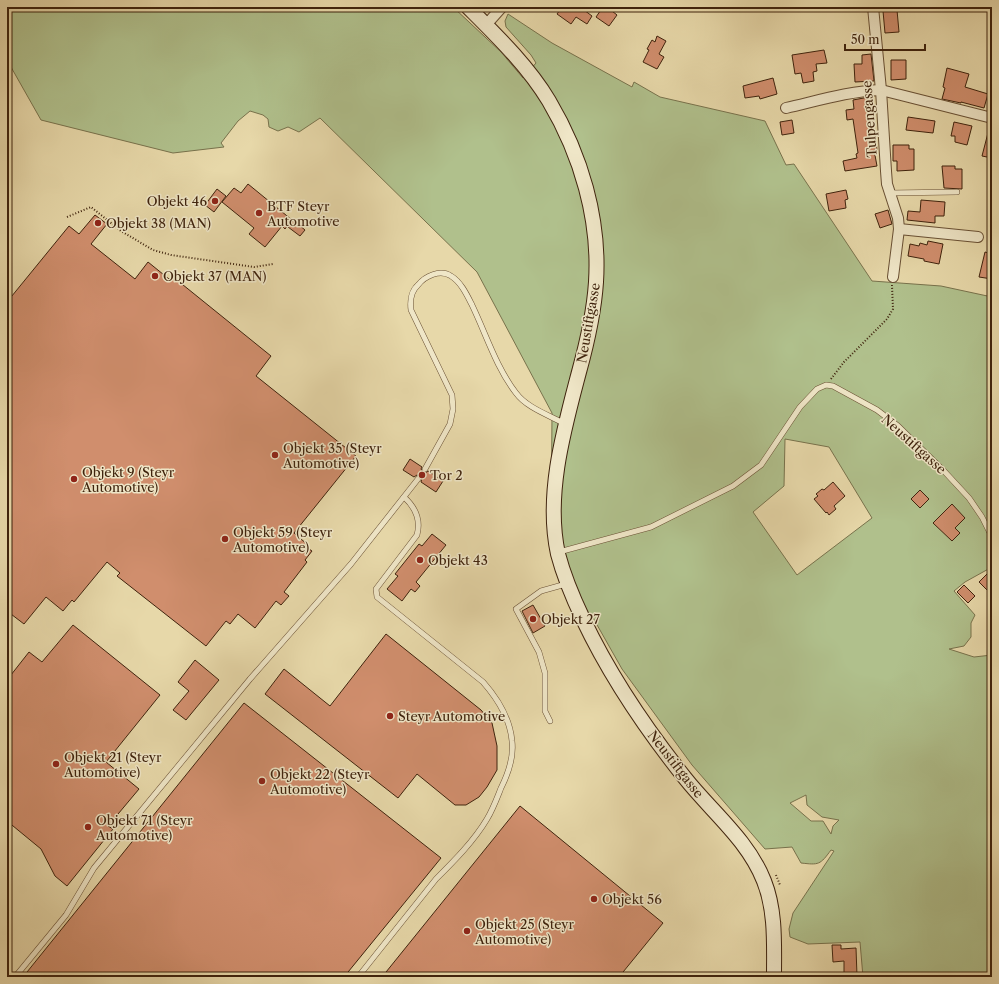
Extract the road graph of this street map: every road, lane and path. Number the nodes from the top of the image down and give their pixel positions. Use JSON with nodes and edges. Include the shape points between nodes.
{"nodes":[{"id":1,"x":468,"y":7,"type":"edge"},
{"id":2,"x":502,"y":7,"type":"edge"},
{"id":3,"x":873,"y":7,"type":"edge"},
{"id":4,"x":486,"y":25,"type":"junction"},
{"id":5,"x":881,"y":90,"type":"junction"},
{"id":6,"x":786,"y":108,"type":"dead end"},
{"id":7,"x":992,"y":118,"type":"edge"},
{"id":8,"x":957,"y":192,"type":"dead end"},
{"id":9,"x":890,"y":193,"type":"junction"},
{"id":10,"x":67,"y":217,"type":"dead end"},
{"id":11,"x":899,"y":229,"type":"junction"},
{"id":12,"x":978,"y":237,"type":"dead end"},
{"id":13,"x":272,"y":264,"type":"dead end"},
{"id":14,"x":893,"y":277,"type":"joint"},
{"id":15,"x":826,"y":385,"type":"junction"},
{"id":16,"x":566,"y":424,"type":"junction"},
{"id":17,"x":425,"y":469,"type":"dead end"},
{"id":18,"x":418,"y":479,"type":"dead end"},
{"id":19,"x":404,"y":497,"type":"junction"},
{"id":20,"x":992,"y":537,"type":"edge"},
{"id":21,"x":558,"y":553,"type":"junction"},
{"id":22,"x":567,"y":583,"type":"junction"},
{"id":23,"x":550,"y":721,"type":"dead end"},
{"id":24,"x":15,"y":977,"type":"edge"},
{"id":25,"x":358,"y":977,"type":"edge"},
{"id":26,"x":774,"y":977,"type":"edge"}],
"edges":[{"from":1,"to":4,"type":"street","name":"Neustiftgasse"},
{"from":2,"to":4,"type":"street"},
{"from":3,"to":5,"type":"street","name":"Tulpengasse"},
{"from":4,"to":16,"type":"street","name":"Neustiftgasse","via":[[520,61],[548,100],[574,152],[591,211],[596,256],[594,303],[588,342]]},
{"from":5,"to":6,"type":"street"},
{"from":5,"to":7,"type":"street"},
{"from":5,"to":9,"type":"street","name":"Tulpengasse","via":[[886,171]]},
{"from":8,"to":9,"type":"lane"},
{"from":9,"to":11,"type":"street","name":"Tulpengasse"},
{"from":10,"to":13,"type":"path","via":[[91,207],[121,231],[153,250],[254,267]]},
{"from":11,"to":12,"type":"street"},
{"from":11,"to":14,"type":"street","name":"Tulpengasse"},
{"from":14,"to":15,"type":"path","via":[[893,309],[887,319],[844,362]]},
{"from":15,"to":20,"type":"lane","name":"Neustiftgasse","via":[[833,386],[877,410],[898,426],[969,498]]},
{"from":15,"to":21,"type":"lane","via":[[817,389],[800,407],[761,466],[733,486],[651,527]]},
{"from":16,"to":17,"type":"lane","via":[[524,402],[516,393],[500,366],[465,291],[449,275],[434,274],[416,287],[410,306],[452,395],[453,409],[450,424]]},
{"from":16,"to":21,"type":"street","name":"Neustiftgasse","via":[[554,505]]},
{"from":18,"to":19,"type":"lane"},
{"from":19,"to":24,"type":"lane","via":[[351,564],[250,679],[94,868],[66,916]]},
{"from":19,"to":25,"type":"lane","via":[[414,510],[419,527],[413,540],[376,589],[377,597],[483,682],[493,694],[502,708],[509,728],[512,742],[511,759],[503,785],[481,828],[436,879]]},
{"from":21,"to":22,"type":"street","name":"Neustiftgasse"},
{"from":22,"to":23,"type":"lane","via":[[541,592],[516,609],[539,652],[544,673],[545,711]]},
{"from":22,"to":26,"type":"street","name":"Neustiftgasse","via":[[605,661],[646,726],[686,780],[756,863],[765,883],[772,912]]}]}
